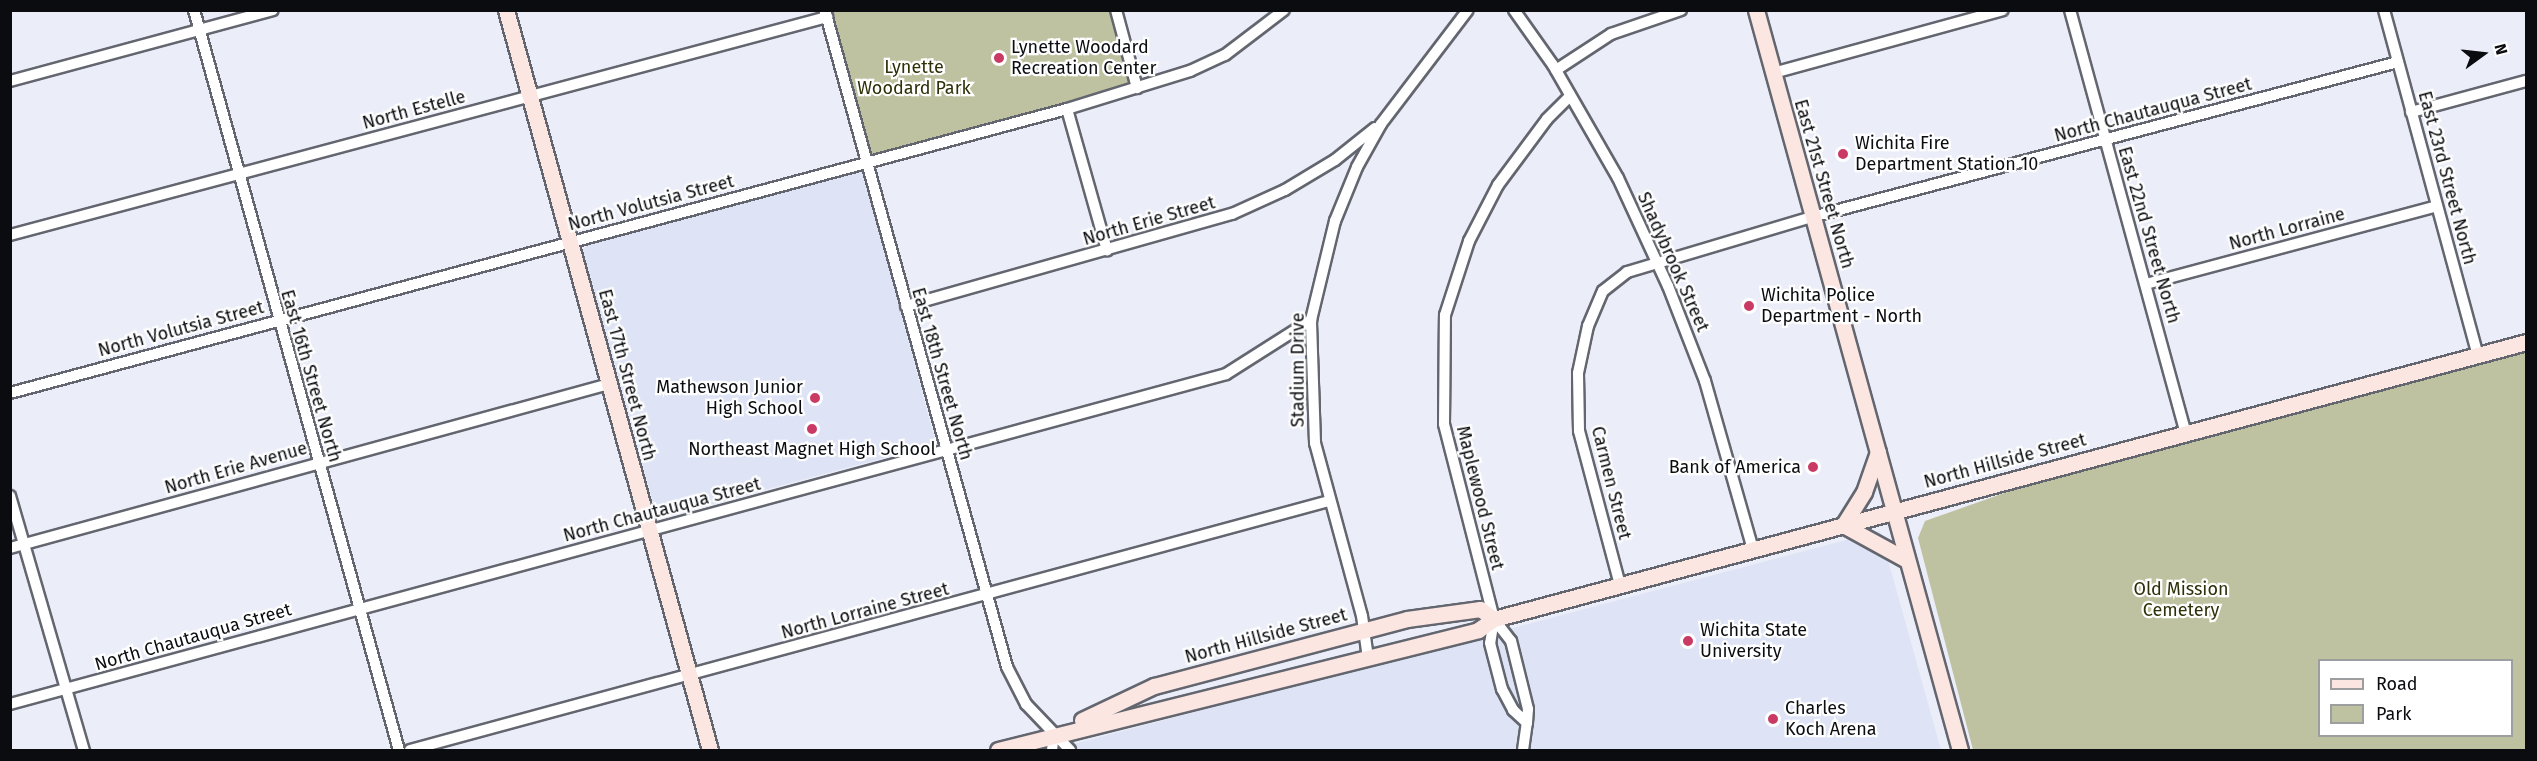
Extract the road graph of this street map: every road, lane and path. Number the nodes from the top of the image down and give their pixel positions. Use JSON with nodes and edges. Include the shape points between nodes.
{"nodes":[{"id":1,"x":194,"y":10,"type":"edge"},
{"id":2,"x":273,"y":10,"type":"edge"},
{"id":3,"x":506,"y":10,"type":"edge"},
{"id":4,"x":1116,"y":10,"type":"edge"},
{"id":5,"x":1284,"y":10,"type":"edge"},
{"id":6,"x":1468,"y":10,"type":"edge"},
{"id":7,"x":1514,"y":10,"type":"edge"},
{"id":8,"x":1681,"y":10,"type":"edge"},
{"id":9,"x":1756,"y":10,"type":"edge"},
{"id":10,"x":2003,"y":10,"type":"edge"},
{"id":11,"x":2070,"y":10,"type":"edge"},
{"id":12,"x":2384,"y":10,"type":"edge"},
{"id":13,"x":826,"y":14,"type":"edge"},
{"id":14,"x":199,"y":31,"type":"junction"},
{"id":15,"x":2398,"y":62,"type":"junction"},
{"id":16,"x":1556,"y":70,"type":"junction"},
{"id":17,"x":1773,"y":73,"type":"junction"},
{"id":18,"x":10,"y":81,"type":"edge"},
{"id":19,"x":2526,"y":81,"type":"edge"},
{"id":20,"x":1137,"y":88,"type":"junction"},
{"id":21,"x":1570,"y":96,"type":"junction"},
{"id":22,"x":530,"y":97,"type":"junction"},
{"id":23,"x":1067,"y":109,"type":"junction"},
{"id":24,"x":2411,"y":112,"type":"junction"},
{"id":25,"x":1381,"y":124,"type":"junction"},
{"id":26,"x":2105,"y":140,"type":"junction"},
{"id":27,"x":867,"y":162,"type":"junction"},
{"id":28,"x":238,"y":173,"type":"junction"},
{"id":29,"x":2437,"y":206,"type":"junction"},
{"id":30,"x":1812,"y":217,"type":"junction"},
{"id":31,"x":10,"y":235,"type":"edge"},
{"id":32,"x":570,"y":241,"type":"junction"},
{"id":33,"x":1107,"y":250,"type":"junction"},
{"id":34,"x":1657,"y":262,"type":"junction"},
{"id":35,"x":2146,"y":284,"type":"junction"},
{"id":36,"x":906,"y":306,"type":"junction"},
{"id":37,"x":1311,"y":320,"type":"junction"},
{"id":38,"x":279,"y":321,"type":"junction"},
{"id":39,"x":2526,"y":342,"type":"edge"},
{"id":40,"x":2478,"y":355,"type":"junction"},
{"id":41,"x":609,"y":384,"type":"junction"},
{"id":42,"x":10,"y":393,"type":"edge"},
{"id":43,"x":2186,"y":433,"type":"junction"},
{"id":44,"x":947,"y":451,"type":"junction"},
{"id":45,"x":1878,"y":452,"type":"junction"},
{"id":46,"x":318,"y":462,"type":"junction"},
{"id":47,"x":10,"y":496,"type":"edge"},
{"id":48,"x":1329,"y":501,"type":"junction"},
{"id":49,"x":1894,"y":511,"type":"junction"},
{"id":50,"x":1843,"y":525,"type":"junction"},
{"id":51,"x":650,"y":530,"type":"junction"},
{"id":52,"x":24,"y":544,"type":"junction"},
{"id":53,"x":10,"y":548,"type":"edge"},
{"id":54,"x":1753,"y":550,"type":"junction"},
{"id":55,"x":1907,"y":560,"type":"junction"},
{"id":56,"x":1620,"y":585,"type":"junction"},
{"id":57,"x":987,"y":595,"type":"junction"},
{"id":58,"x":359,"y":608,"type":"junction"},
{"id":59,"x":1494,"y":619,"type":"junction"},
{"id":60,"x":1363,"y":631,"type":"junction"},
{"id":61,"x":1368,"y":658,"type":"junction"},
{"id":62,"x":690,"y":676,"type":"junction"},
{"id":63,"x":66,"y":689,"type":"junction"},
{"id":64,"x":10,"y":704,"type":"edge"},
{"id":65,"x":1527,"y":723,"type":"junction"},
{"id":66,"x":1054,"y":734,"type":"junction"},
{"id":67,"x":84,"y":750,"type":"edge"},
{"id":68,"x":399,"y":750,"type":"edge"},
{"id":69,"x":410,"y":750,"type":"edge"},
{"id":70,"x":710,"y":750,"type":"edge"},
{"id":71,"x":998,"y":750,"type":"edge"},
{"id":72,"x":1052,"y":750,"type":"edge"},
{"id":73,"x":1070,"y":750,"type":"edge"},
{"id":74,"x":1523,"y":750,"type":"edge"},
{"id":75,"x":1960,"y":750,"type":"edge"}],
"edges":[{"from":1,"to":14,"type":"street","name":"East 16th Street North"},
{"from":2,"to":14,"type":"street"},
{"from":3,"to":22,"type":"main road","name":"East 17th Street North"},
{"from":4,"to":20,"type":"street"},
{"from":5,"to":20,"type":"street","name":"North Volutsia Street","via":[[1225,55]]},
{"from":6,"to":25,"type":"street","name":"Stadium Drive"},
{"from":7,"to":16,"type":"street","name":"Shadybrook Street"},
{"from":8,"to":16,"type":"street","via":[[1611,34]]},
{"from":9,"to":17,"type":"main road","name":"East 21st Street North"},
{"from":10,"to":17,"type":"street"},
{"from":11,"to":26,"type":"street","name":"East 22nd Street North"},
{"from":12,"to":15,"type":"street","name":"East 23rd Street North"},
{"from":13,"to":22,"type":"street","name":"North Estelle"},
{"from":13,"to":27,"type":"street","name":"East 18th Street North"},
{"from":14,"to":18,"type":"street"},
{"from":14,"to":28,"type":"street","name":"East 16th Street North"},
{"from":15,"to":24,"type":"street","name":"East 23rd Street North"},
{"from":15,"to":26,"type":"street","name":"North Chautauqua Street"},
{"from":16,"to":21,"type":"street","name":"Shadybrook Street"},
{"from":17,"to":30,"type":"main road","name":"East 21st Street North"},
{"from":19,"to":24,"type":"street"},
{"from":20,"to":23,"type":"street","name":"North Volutsia Street"},
{"from":21,"to":34,"type":"street","name":"Shadybrook Street","via":[[1618,178]]},
{"from":21,"to":59,"type":"street","name":"Maplewood Street","via":[[1547,119],[1498,185],[1469,241],[1445,315],[1444,424]]},
{"from":22,"to":28,"type":"street","name":"North Estelle"},
{"from":22,"to":32,"type":"main road","name":"East 17th Street North"},
{"from":23,"to":27,"type":"street","name":"North Volutsia Street"},
{"from":23,"to":33,"type":"street"},
{"from":24,"to":29,"type":"street","name":"East 23rd Street North"},
{"from":25,"to":33,"type":"street","name":"North Erie Street","via":[[1335,160],[1253,205],[1189,229]]},
{"from":25,"to":37,"type":"street","name":"Stadium Drive","via":[[1357,167],[1335,221]]},
{"from":26,"to":30,"type":"street","name":"North Chautauqua Street"},
{"from":26,"to":35,"type":"street","name":"East 22nd Street North"},
{"from":27,"to":32,"type":"street","name":"North Volutsia Street"},
{"from":27,"to":36,"type":"street","name":"East 18th Street North"},
{"from":28,"to":31,"type":"street","name":"North Estelle"},
{"from":28,"to":38,"type":"street","name":"East 16th Street North"},
{"from":29,"to":35,"type":"street","name":"North Lorraine"},
{"from":29,"to":40,"type":"street","name":"East 23rd Street North"},
{"from":30,"to":34,"type":"street","name":"Carmen Street"},
{"from":30,"to":45,"type":"main road","name":"East 21st Street North"},
{"from":32,"to":38,"type":"street","name":"North Volutsia Street"},
{"from":32,"to":41,"type":"main road","name":"East 17th Street North"},
{"from":33,"to":36,"type":"street","name":"North Erie Street"},
{"from":34,"to":54,"type":"street","name":"Shadybrook Street","via":[[1705,381]]},
{"from":34,"to":56,"type":"street","name":"Carmen Street","via":[[1627,272],[1603,291],[1588,326],[1578,373],[1579,431]]},
{"from":35,"to":43,"type":"street","name":"East 22nd Street North"},
{"from":36,"to":44,"type":"street","name":"East 18th Street North"},
{"from":37,"to":44,"type":"street","name":"North Chautauqua Street","via":[[1226,374]]},
{"from":37,"to":48,"type":"street","name":"Stadium Drive","via":[[1315,443]]},
{"from":38,"to":42,"type":"street","name":"North Volutsia Street"},
{"from":38,"to":46,"type":"street","name":"East 16th Street North"},
{"from":39,"to":40,"type":"main road","name":"North Hillside Street"},
{"from":40,"to":43,"type":"main road","name":"North Hillside Street"},
{"from":41,"to":46,"type":"street","name":"North Erie Avenue"},
{"from":41,"to":51,"type":"main road","name":"East 17th Street North"},
{"from":43,"to":49,"type":"main road","name":"North Hillside Street"},
{"from":44,"to":51,"type":"street","name":"North Chautauqua Street"},
{"from":44,"to":57,"type":"street","name":"East 18th Street North"},
{"from":45,"to":49,"type":"main road","name":"East 21st Street North"},
{"from":45,"to":50,"type":"main road","via":[[1864,492]]},
{"from":46,"to":52,"type":"street","name":"North Erie Avenue"},
{"from":46,"to":58,"type":"street","name":"East 16th Street North"},
{"from":47,"to":52,"type":"street"},
{"from":48,"to":57,"type":"street","name":"North Lorraine Street"},
{"from":48,"to":60,"type":"street","name":"Stadium Drive"},
{"from":49,"to":50,"type":"main road","name":"North Hillside Street"},
{"from":49,"to":55,"type":"main road","name":"East 21st Street North"},
{"from":50,"to":54,"type":"main road","name":"North Hillside Street"},
{"from":50,"to":55,"type":"main road"},
{"from":51,"to":58,"type":"street","name":"North Chautauqua Street"},
{"from":51,"to":62,"type":"main road","name":"East 17th Street North"},
{"from":52,"to":53,"type":"street","name":"North Erie Avenue"},
{"from":52,"to":63,"type":"street"},
{"from":54,"to":56,"type":"main road","name":"North Hillside Street"},
{"from":55,"to":75,"type":"main road","name":"East 21st Street North"},
{"from":56,"to":59,"type":"main road","name":"North Hillside Street"},
{"from":57,"to":62,"type":"street","name":"North Lorraine Street"},
{"from":57,"to":66,"type":"street","name":"East 18th Street North","via":[[1007,668],[1026,705]]},
{"from":58,"to":63,"type":"street","name":"North Chautauqua Street"},
{"from":58,"to":68,"type":"street","name":"East 16th Street North"},
{"from":59,"to":60,"type":"main road","name":"North Hillside Street","via":[[1480,609]]},
{"from":59,"to":61,"type":"main road","name":"North Hillside Street","via":[[1478,630]]},
{"from":59,"to":65,"type":"street","via":[[1510,641],[1528,709]]},
{"from":59,"to":65,"type":"street","via":[[1490,643],[1502,689],[1513,710]]},
{"from":60,"to":61,"type":"street","name":"Stadium Drive"},
{"from":60,"to":66,"type":"main road","name":"North Hillside Street","via":[[1155,686]]},
{"from":61,"to":66,"type":"main road","name":"North Hillside Street"},
{"from":62,"to":69,"type":"street","name":"North Lorraine Street"},
{"from":62,"to":70,"type":"main road","name":"East 17th Street North"},
{"from":63,"to":64,"type":"street","name":"North Chautauqua Street"},
{"from":63,"to":67,"type":"street"},
{"from":65,"to":74,"type":"street"},
{"from":66,"to":71,"type":"main road","name":"North Hillside Street"},
{"from":66,"to":72,"type":"street"},
{"from":66,"to":73,"type":"street","name":"East 18th Street North"}]}
